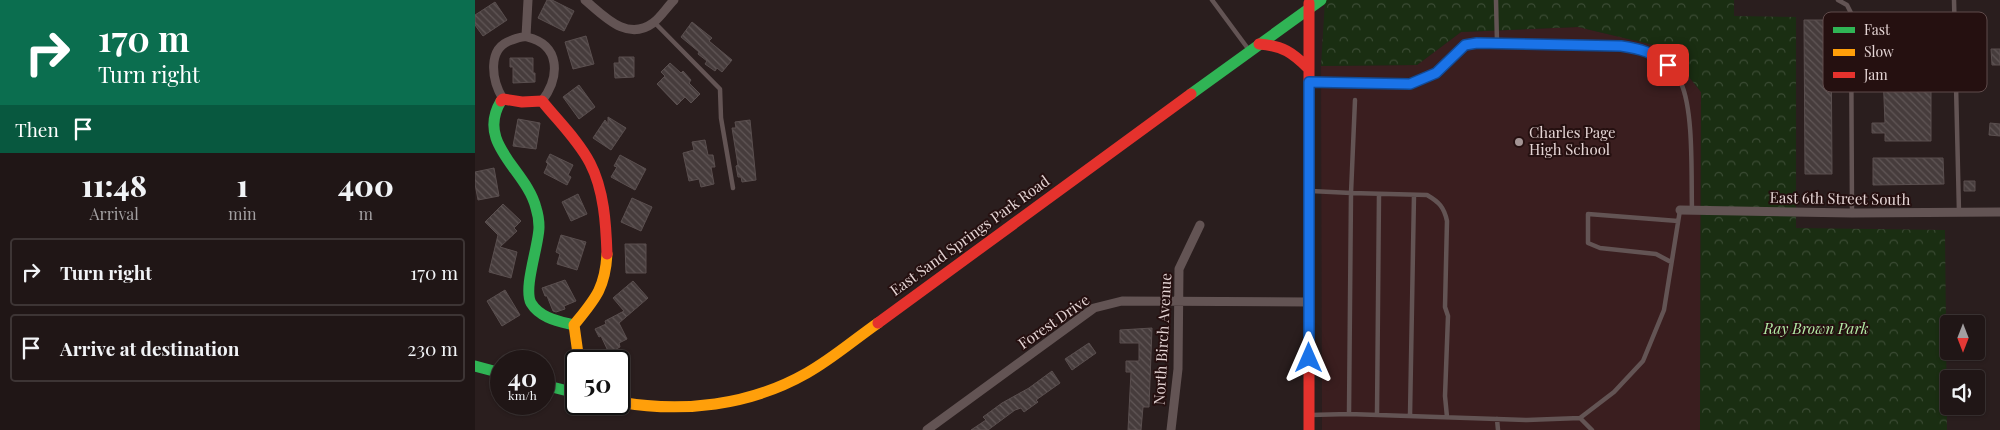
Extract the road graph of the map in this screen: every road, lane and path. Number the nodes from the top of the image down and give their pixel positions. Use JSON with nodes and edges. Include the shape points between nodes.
{"nodes":[{"id":1,"x":528,"y":0,"type":"edge"},
{"id":2,"x":585,"y":0,"type":"edge"},
{"id":3,"x":674,"y":0,"type":"edge"},
{"id":4,"x":1212,"y":0,"type":"edge"},
{"id":5,"x":1321,"y":0,"type":"edge"},
{"id":6,"x":1496,"y":0,"type":"edge"},
{"id":7,"x":1838,"y":0,"type":"edge"},
{"id":8,"x":1309,"y":4,"type":"edge"},
{"id":9,"x":1850,"y":12,"type":"edge"},
{"id":10,"x":654,"y":22,"type":"junction"},
{"id":11,"x":526,"y":36,"type":"junction"},
{"id":12,"x":1497,"y":43,"type":"junction"},
{"id":13,"x":1254,"y":47,"type":"junction"},
{"id":14,"x":1309,"y":69,"type":"junction"},
{"id":15,"x":1309,"y":82,"type":"junction"},
{"id":16,"x":1852,"y":92,"type":"edge"},
{"id":17,"x":1956,"y":92,"type":"edge"},
{"id":18,"x":503,"y":99,"type":"junction"},
{"id":19,"x":1355,"y":100,"type":"dead end"},
{"id":20,"x":542,"y":101,"type":"junction"},
{"id":21,"x":733,"y":188,"type":"dead end"},
{"id":22,"x":1308,"y":191,"type":"junction"},
{"id":23,"x":1351,"y":194,"type":"junction"},
{"id":24,"x":1379,"y":194,"type":"junction"},
{"id":25,"x":1414,"y":195,"type":"junction"},
{"id":26,"x":1680,"y":210,"type":"joint"},
{"id":27,"x":1692,"y":210,"type":"junction"},
{"id":28,"x":2000,"y":212,"type":"edge"},
{"id":29,"x":1853,"y":213,"type":"junction"},
{"id":30,"x":1959,"y":214,"type":"junction"},
{"id":31,"x":1679,"y":221,"type":"junction"},
{"id":32,"x":1201,"y":225,"type":"dead end"},
{"id":33,"x":1671,"y":262,"type":"junction"},
{"id":34,"x":1178,"y":301,"type":"junction"},
{"id":35,"x":1309,"y":302,"type":"junction"},
{"id":36,"x":574,"y":325,"type":"junction"},
{"id":37,"x":577,"y":350,"type":"edge"},
{"id":38,"x":475,"y":366,"type":"edge"},
{"id":39,"x":490,"y":371,"type":"edge"},
{"id":40,"x":630,"y":403,"type":"edge"},
{"id":41,"x":1349,"y":414,"type":"junction"},
{"id":42,"x":1309,"y":415,"type":"junction"},
{"id":43,"x":1377,"y":415,"type":"junction"},
{"id":44,"x":1410,"y":416,"type":"junction"},
{"id":45,"x":1447,"y":417,"type":"junction"},
{"id":46,"x":1580,"y":418,"type":"junction"},
{"id":47,"x":1497,"y":419,"type":"junction"},
{"id":48,"x":927,"y":430,"type":"edge"},
{"id":49,"x":1171,"y":430,"type":"edge"},
{"id":50,"x":1309,"y":430,"type":"edge"},
{"id":51,"x":1498,"y":430,"type":"edge"},
{"id":52,"x":1592,"y":430,"type":"edge"}],
"edges":[{"from":1,"to":11,"type":"street"},
{"from":2,"to":10,"type":"street","via":[[617,26],[642,29]]},
{"from":3,"to":10,"type":"street"},
{"from":4,"to":13,"type":"lane"},
{"from":5,"to":8,"type":"street","name":"East Sand Springs Park Road"},
{"from":6,"to":12,"type":"lane"},
{"from":7,"to":9,"type":"lane","via":[[1847,5]]},
{"from":8,"to":13,"type":"street","name":"East Sand Springs Park Road"},
{"from":8,"to":14,"type":"street"},
{"from":10,"to":21,"type":"lane","via":[[720,89],[721,118]]},
{"from":11,"to":18,"type":"street","via":[[509,41],[498,50],[493,68],[496,87]]},
{"from":11,"to":20,"type":"street","via":[[546,45],[555,61],[554,78]]},
{"from":12,"to":15,"type":"lane","via":[[1465,45],[1436,73],[1410,84]]},
{"from":12,"to":27,"type":"lane","via":[[1621,46],[1642,49],[1668,65],[1680,82],[1686,99]]},
{"from":13,"to":14,"type":"street","via":[[1277,45],[1285,48]]},
{"from":13,"to":40,"type":"street","name":"East Sand Springs Park Road","via":[[802,375],[759,394],[709,407]]},
{"from":14,"to":15,"type":"street"},
{"from":15,"to":22,"type":"street"},
{"from":16,"to":29,"type":"lane"},
{"from":17,"to":30,"type":"lane"},
{"from":18,"to":20,"type":"street"},
{"from":18,"to":36,"type":"street","via":[[493,112],[493,142],[529,189],[539,227],[529,289],[530,302],[537,311],[553,320]]},
{"from":19,"to":23,"type":"lane"},
{"from":20,"to":36,"type":"street","via":[[591,163],[604,214],[606,267],[603,282]]},
{"from":22,"to":23,"type":"lane"},
{"from":22,"to":35,"type":"street"},
{"from":23,"to":24,"type":"lane"},
{"from":23,"to":41,"type":"lane"},
{"from":24,"to":25,"type":"lane"},
{"from":24,"to":43,"type":"lane"},
{"from":25,"to":44,"type":"lane"},
{"from":25,"to":45,"type":"lane","via":[[1427,195],[1437,201],[1444,209],[1447,221]]},
{"from":26,"to":27,"type":"street","name":"East 6th Street South"},
{"from":26,"to":31,"type":"lane"},
{"from":27,"to":29,"type":"street","name":"East 6th Street South"},
{"from":28,"to":30,"type":"street","name":"East 6th Street South"},
{"from":29,"to":30,"type":"street","name":"East 6th Street South"},
{"from":31,"to":33,"type":"lane"},
{"from":31,"to":33,"type":"lane","via":[[1588,214],[1587,243],[1600,248],[1656,254]]},
{"from":32,"to":34,"type":"street","name":"North Birch Avenue","via":[[1179,269]]},
{"from":33,"to":46,"type":"lane","via":[[1665,310],[1643,361],[1614,392]]},
{"from":34,"to":35,"type":"street","name":"Forest Drive"},
{"from":34,"to":48,"type":"street","name":"Forest Drive","via":[[1123,302],[1094,308]]},
{"from":34,"to":49,"type":"street","name":"North Birch Avenue","via":[[1178,369]]},
{"from":35,"to":42,"type":"street"},
{"from":36,"to":37,"type":"street"},
{"from":38,"to":39,"type":"street"},
{"from":41,"to":42,"type":"lane"},
{"from":41,"to":43,"type":"lane"},
{"from":42,"to":50,"type":"street"},
{"from":43,"to":44,"type":"lane"},
{"from":44,"to":45,"type":"lane"},
{"from":45,"to":47,"type":"lane"},
{"from":46,"to":47,"type":"lane"},
{"from":46,"to":52,"type":"lane"},
{"from":47,"to":51,"type":"lane"}]}
